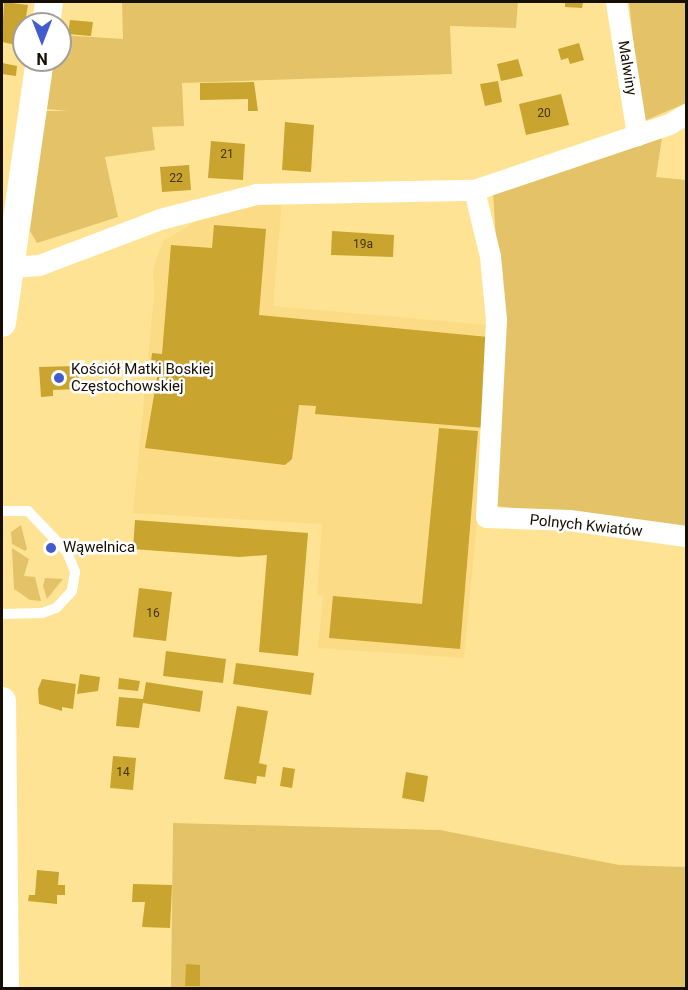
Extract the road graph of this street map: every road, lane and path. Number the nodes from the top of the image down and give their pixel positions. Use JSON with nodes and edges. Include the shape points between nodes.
{"nodes":[{"id":1,"x":616,"y":2,"type":"edge"},
{"id":2,"x":38,"y":72,"type":"edge"},
{"id":3,"x":687,"y":114,"type":"edge"},
{"id":4,"x":637,"y":135,"type":"junction"},
{"id":5,"x":474,"y":190,"type":"junction"},
{"id":6,"x":9,"y":267,"type":"junction"},
{"id":7,"x":2,"y":311,"type":"edge"},
{"id":8,"x":2,"y":511,"type":"edge"},
{"id":9,"x":687,"y":536,"type":"edge"},
{"id":10,"x":2,"y":614,"type":"edge"},
{"id":11,"x":2,"y":701,"type":"edge"},
{"id":12,"x":5,"y":988,"type":"edge"}],
"edges":[{"from":1,"to":4,"type":"street","name":"Malwiny"},
{"from":2,"to":6,"type":"street"},
{"from":3,"to":4,"type":"street"},
{"from":4,"to":5,"type":"street"},
{"from":5,"to":6,"type":"street","via":[[256,194],[160,219],[39,265]]},
{"from":5,"to":9,"type":"street","name":"Polnych Kwiatów","via":[[486,234],[496,320],[486,517],[569,520]]},
{"from":6,"to":7,"type":"street"},
{"from":8,"to":10,"type":"lane","via":[[28,511],[68,552],[75,578],[66,599],[49,612]]},
{"from":11,"to":12,"type":"street"}]}
